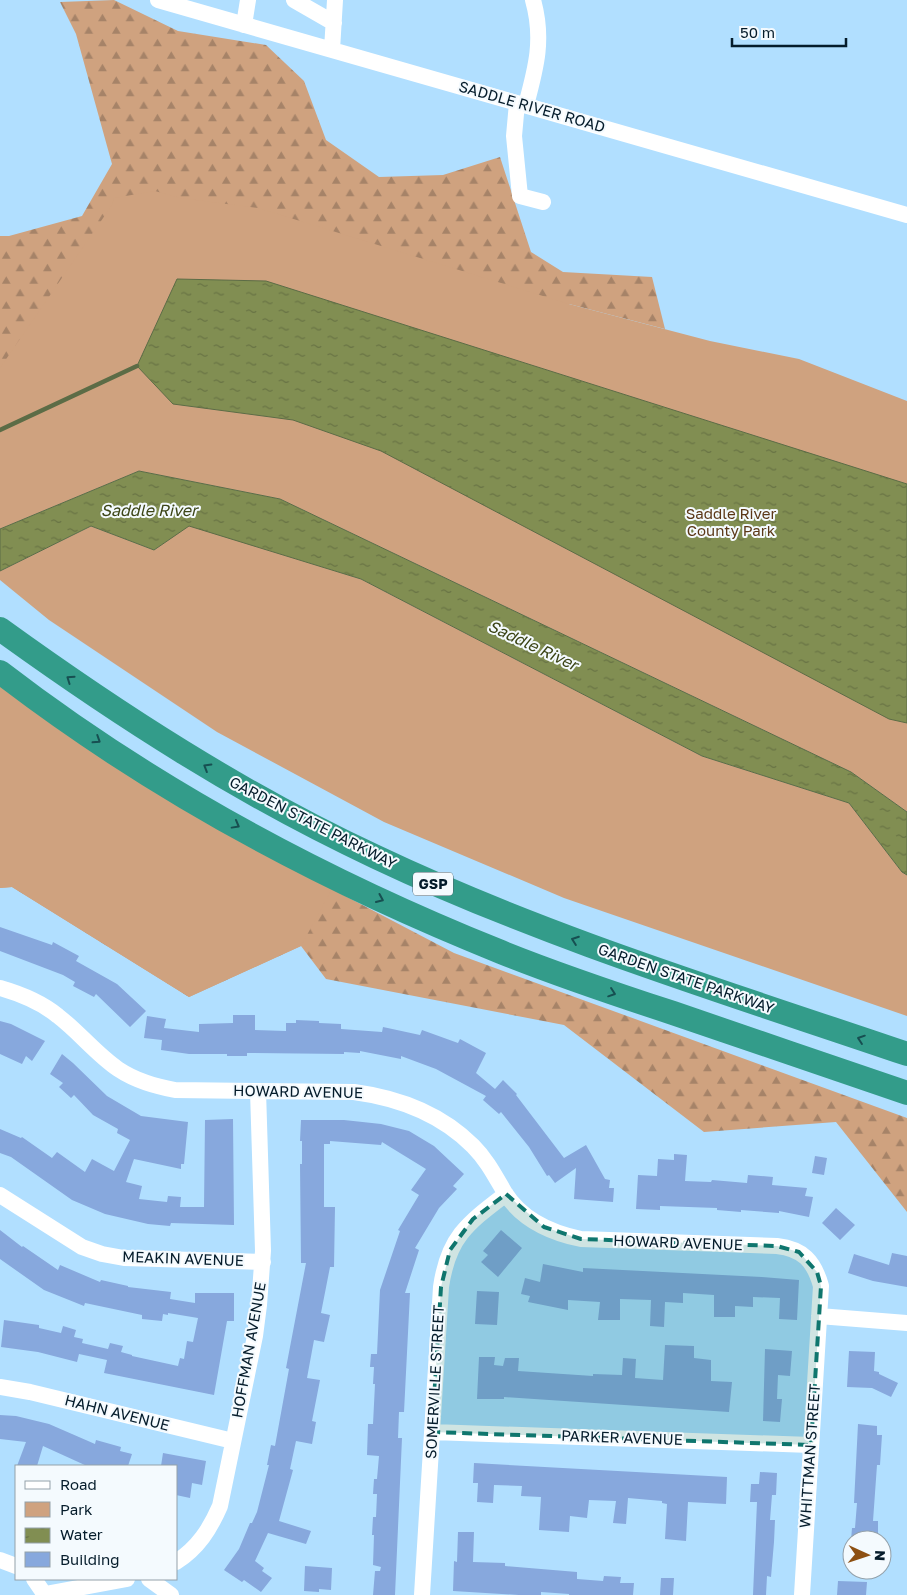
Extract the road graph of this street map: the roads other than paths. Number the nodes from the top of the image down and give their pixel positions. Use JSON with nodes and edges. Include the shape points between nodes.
{"nodes":[{"id":1,"x":161,"y":0,"type":"edge"},
{"id":2,"x":248,"y":0,"type":"edge"},
{"id":3,"x":294,"y":0,"type":"edge"},
{"id":4,"x":335,"y":0,"type":"edge"},
{"id":5,"x":533,"y":0,"type":"edge"},
{"id":6,"x":334,"y":24,"type":"junction"},
{"id":7,"x":244,"y":25,"type":"junction"},
{"id":8,"x":332,"y":50,"type":"junction"},
{"id":9,"x":521,"y":104,"type":"junction"},
{"id":10,"x":543,"y":202,"type":"dead end"},
{"id":11,"x":907,"y":215,"type":"edge"},
{"id":12,"x":0,"y":629,"type":"edge"},
{"id":13,"x":0,"y":672,"type":"edge"},
{"id":14,"x":0,"y":988,"type":"edge"},
{"id":15,"x":907,"y":1054,"type":"edge"},
{"id":16,"x":258,"y":1091,"type":"junction"},
{"id":17,"x":907,"y":1093,"type":"edge"},
{"id":18,"x":506,"y":1194,"type":"junction"},
{"id":19,"x":0,"y":1196,"type":"edge"},
{"id":20,"x":263,"y":1262,"type":"junction"},
{"id":21,"x":819,"y":1316,"type":"junction"},
{"id":22,"x":907,"y":1323,"type":"edge"},
{"id":23,"x":0,"y":1387,"type":"edge"},
{"id":24,"x":432,"y":1432,"type":"junction"},
{"id":25,"x":233,"y":1441,"type":"junction"},
{"id":26,"x":811,"y":1445,"type":"junction"},
{"id":27,"x":0,"y":1560,"type":"edge"},
{"id":28,"x":178,"y":1561,"type":"edge"},
{"id":29,"x":15,"y":1566,"type":"edge"},
{"id":30,"x":35,"y":1580,"type":"edge"},
{"id":31,"x":121,"y":1580,"type":"edge"},
{"id":32,"x":150,"y":1580,"type":"edge"},
{"id":33,"x":45,"y":1594,"type":"edge"},
{"id":34,"x":171,"y":1595,"type":"edge"},
{"id":35,"x":422,"y":1595,"type":"edge"},
{"id":36,"x":802,"y":1595,"type":"edge"}],
"edges":[{"from":1,"to":7,"type":"street","name":"SADDLE RIVER ROAD"},
{"from":2,"to":7,"type":"street"},
{"from":3,"to":6,"type":"street"},
{"from":4,"to":6,"type":"street"},
{"from":5,"to":9,"type":"street","via":[[539,39],[538,61]]},
{"from":6,"to":8,"type":"street"},
{"from":7,"to":8,"type":"street","name":"SADDLE RIVER ROAD"},
{"from":8,"to":9,"type":"street","name":"SADDLE RIVER ROAD"},
{"from":9,"to":10,"type":"street","via":[[514,136],[520,196]]},
{"from":9,"to":11,"type":"street","name":"SADDLE RIVER ROAD"},
{"from":15,"to":12,"type":"highway","name":"GARDEN STATE PARKWAY","number":"GSP","one_way":true,"via":[[600,949],[450,891],[375,857],[294,816],[160,739]]},
{"from":13,"to":17,"type":"highway","number":"GSP","one_way":true,"via":[[136,766],[277,849],[354,887],[502,952],[578,981]]},
{"from":14,"to":16,"type":"street","name":"HOWARD AVENUE","via":[[19,993],[58,1015],[110,1063],[136,1079],[175,1090]]},
{"from":16,"to":18,"type":"street","name":"HOWARD AVENUE","via":[[354,1092],[404,1102],[451,1127],[489,1164]]},
{"from":16,"to":20,"type":"street","name":"HOFFMAN AVENUE"},
{"from":18,"to":21,"type":"street","name":"HOWARD AVENUE","via":[[528,1217],[544,1227],[581,1239],[787,1247],[809,1260],[816,1272],[821,1286]]},
{"from":18,"to":24,"type":"street","name":"SOMERVILLE STREET","via":[[460,1234],[443,1270]]},
{"from":19,"to":20,"type":"street","name":"MEAKIN AVENUE","via":[[74,1243],[102,1254],[124,1258]]},
{"from":20,"to":25,"type":"street","name":"HOFFMAN AVENUE","via":[[255,1336]]},
{"from":21,"to":22,"type":"street"},
{"from":21,"to":26,"type":"street","name":"WHITTMAN STREET"},
{"from":23,"to":25,"type":"street","name":"HAHN AVENUE"},
{"from":24,"to":26,"type":"street","name":"PARKER AVENUE"},
{"from":24,"to":35,"type":"street","name":"SOMERVILLE STREET"},
{"from":25,"to":28,"type":"street","name":"HOFFMAN AVENUE","via":[[220,1506],[211,1526],[200,1542]]},
{"from":26,"to":36,"type":"street","name":"WHITTMAN STREET"},
{"from":27,"to":29,"type":"street"},
{"from":30,"to":33,"type":"street"},
{"from":31,"to":33,"type":"street"},
{"from":32,"to":34,"type":"street"}]}
